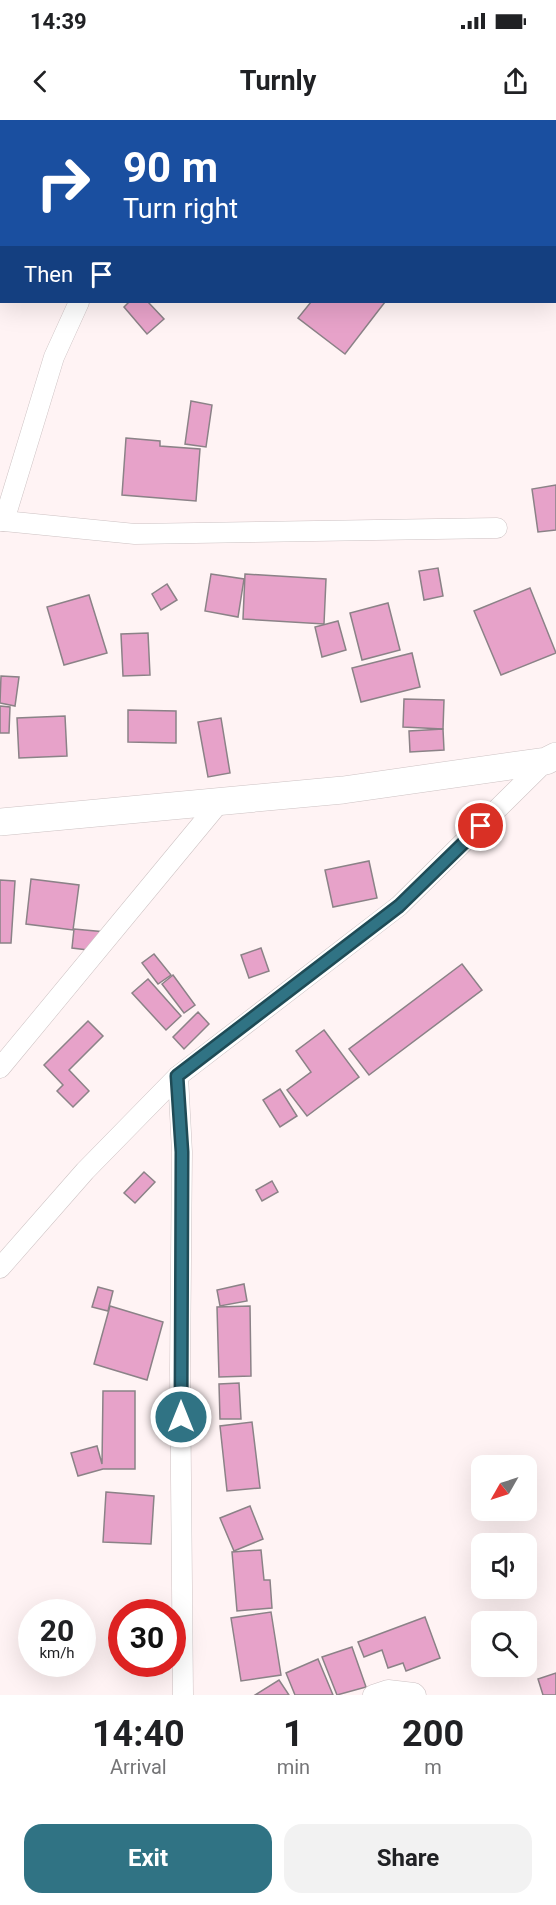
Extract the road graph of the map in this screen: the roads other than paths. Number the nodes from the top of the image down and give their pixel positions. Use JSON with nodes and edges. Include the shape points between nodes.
{"nodes":[{"id":1,"x":79,"y":303,"type":"edge"},
{"id":2,"x":2,"y":521,"type":"edge"},
{"id":3,"x":497,"y":528,"type":"dead end"},
{"id":4,"x":551,"y":759,"type":"edge"},
{"id":5,"x":219,"y":803,"type":"junction"},
{"id":6,"x":0,"y":822,"type":"edge"},
{"id":7,"x":0,"y":1068,"type":"edge"},
{"id":8,"x":177,"y":1076,"type":"junction"},
{"id":9,"x":0,"y":1268,"type":"edge"},
{"id":10,"x":183,"y":1695,"type":"edge"},
{"id":11,"x":373,"y":1695,"type":"edge"},
{"id":12,"x":417,"y":1695,"type":"edge"}],
"edges":[{"from":1,"to":2,"type":"street","via":[[54,357]]},
{"from":2,"to":3,"type":"street","via":[[135,534]]},
{"from":4,"to":5,"type":"street","via":[[343,790]]},
{"from":4,"to":8,"type":"street","via":[[399,906]]},
{"from":5,"to":6,"type":"street"},
{"from":5,"to":7,"type":"street"},
{"from":8,"to":9,"type":"street","via":[[85,1171]]},
{"from":8,"to":10,"type":"street","via":[[182,1152]]},
{"from":11,"to":12,"type":"street","via":[[388,1690]]}]}
